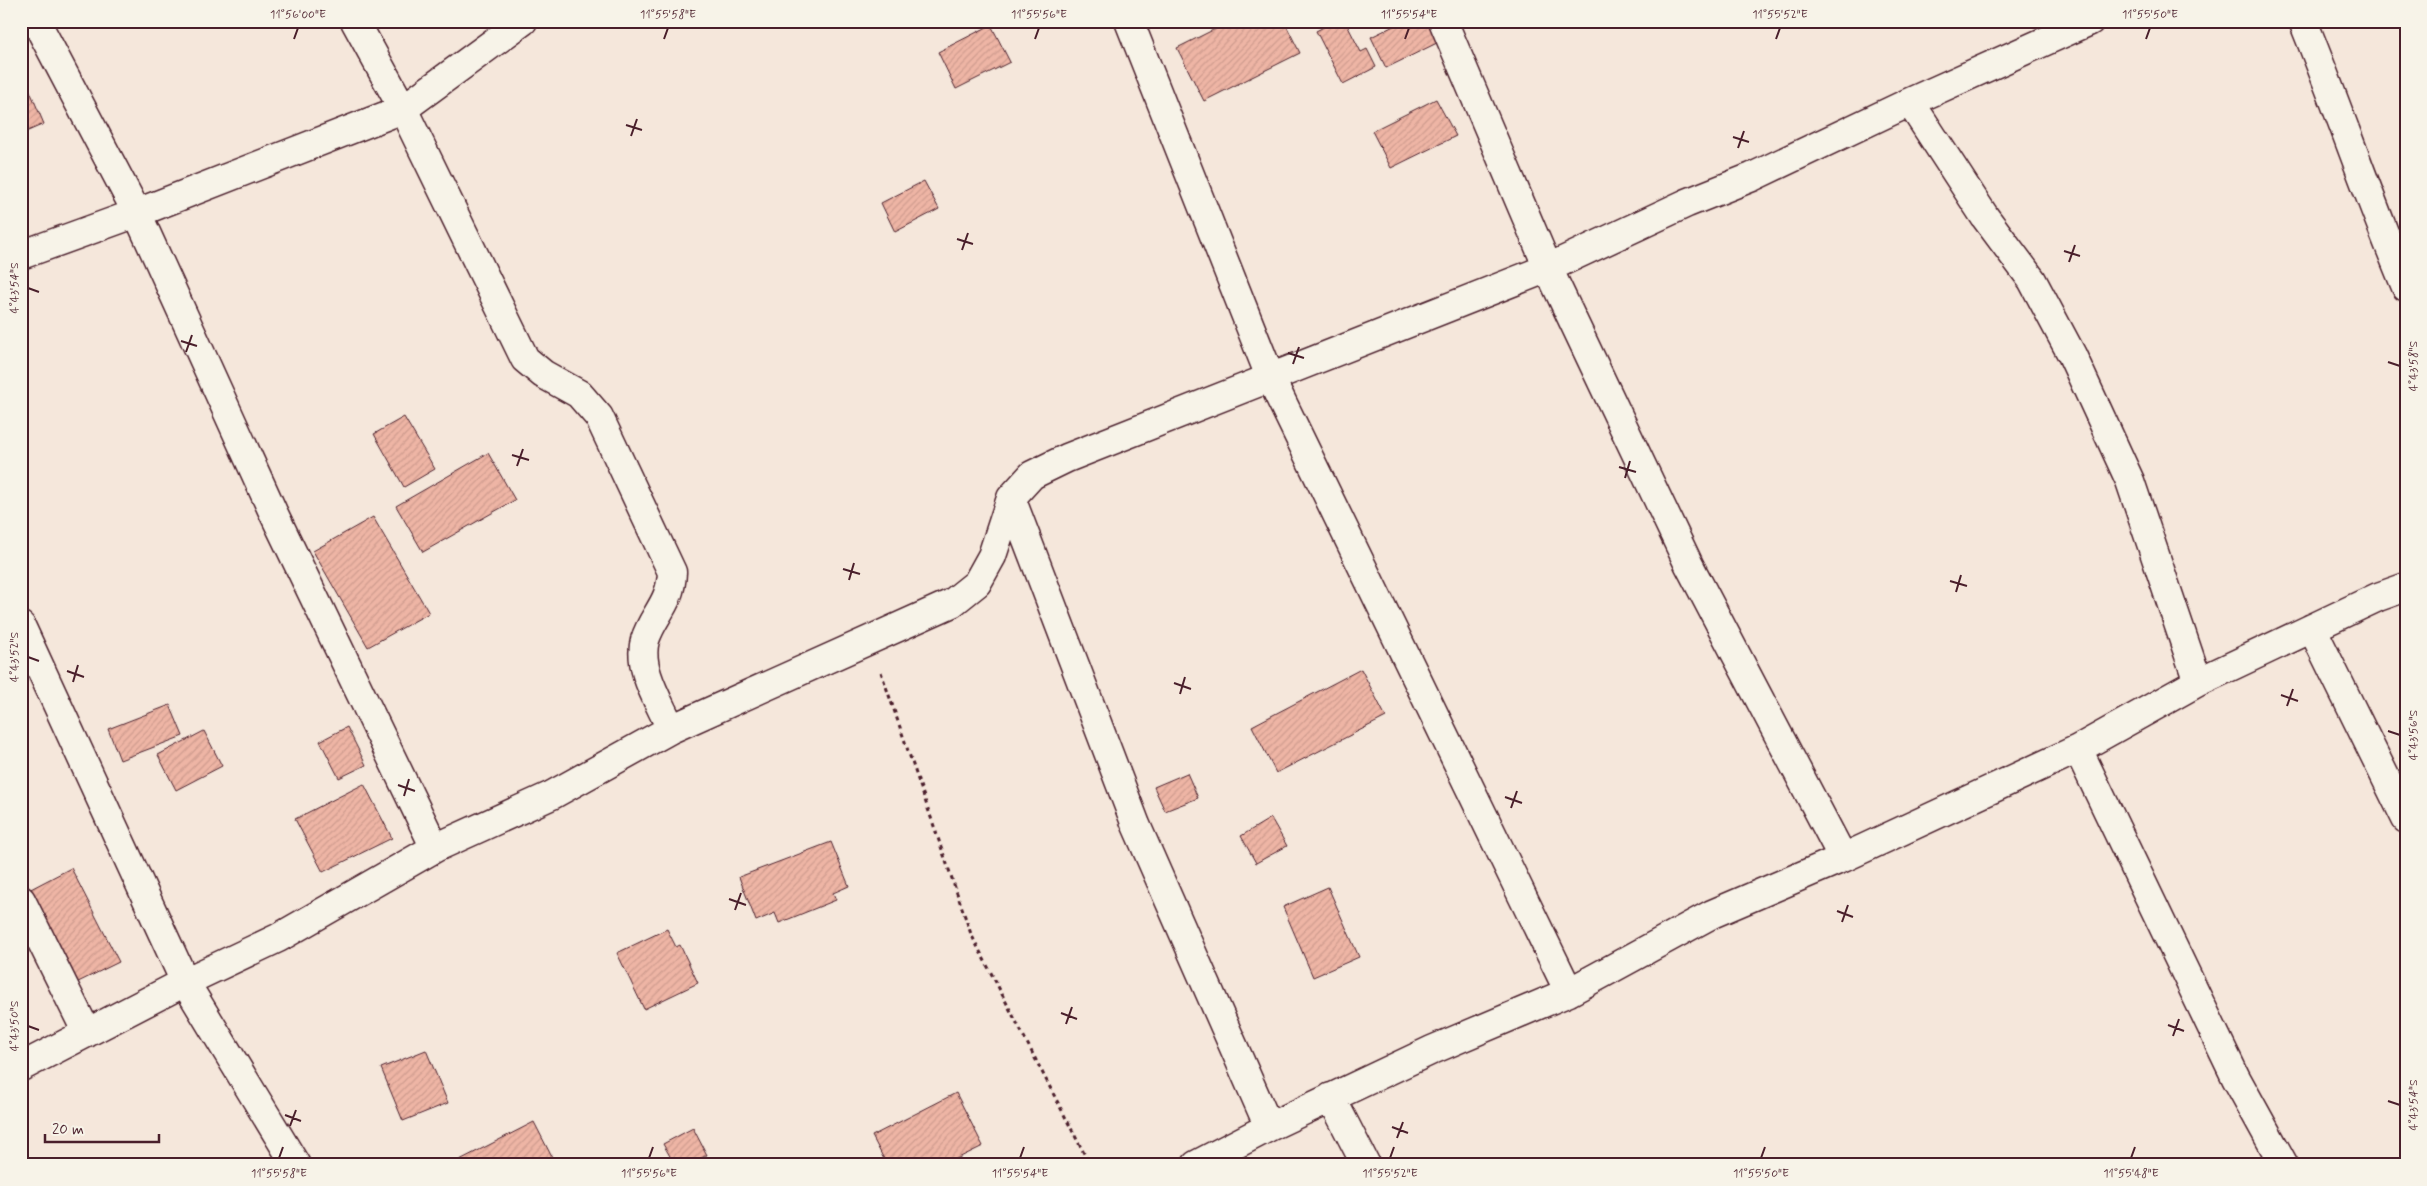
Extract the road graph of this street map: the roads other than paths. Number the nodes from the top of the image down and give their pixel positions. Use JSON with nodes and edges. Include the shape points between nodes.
{"nodes":[{"id":1,"x":36,"y":21,"type":"edge"},
{"id":2,"x":355,"y":21,"type":"edge"},
{"id":3,"x":523,"y":21,"type":"edge"},
{"id":4,"x":1129,"y":21,"type":"edge"},
{"id":5,"x":1443,"y":21,"type":"edge"},
{"id":6,"x":2090,"y":21,"type":"edge"},
{"id":7,"x":2303,"y":21,"type":"edge"},
{"id":8,"x":1910,"y":102,"type":"junction"},
{"id":9,"x":403,"y":109,"type":"junction"},
{"id":10,"x":138,"y":213,"type":"junction"},
{"id":11,"x":21,"y":255,"type":"edge"},
{"id":12,"x":1548,"y":268,"type":"junction"},
{"id":13,"x":2406,"y":287,"type":"edge"},
{"id":14,"x":1271,"y":379,"type":"junction"},
{"id":15,"x":1011,"y":498,"type":"junction"},
{"id":16,"x":2406,"y":588,"type":"edge"},
{"id":17,"x":21,"y":626,"type":"edge"},
{"id":18,"x":2312,"y":628,"type":"junction"},
{"id":19,"x":2198,"y":682,"type":"junction"},
{"id":20,"x":671,"y":728,"type":"junction"},
{"id":21,"x":2078,"y":749,"type":"junction"},
{"id":22,"x":2406,"y":818,"type":"edge"},
{"id":23,"x":435,"y":848,"type":"junction"},
{"id":24,"x":1843,"y":858,"type":"junction"},
{"id":25,"x":21,"y":900,"type":"edge"},
{"id":26,"x":186,"y":982,"type":"junction"},
{"id":27,"x":1569,"y":992,"type":"junction"},
{"id":28,"x":87,"y":1033,"type":"junction"},
{"id":29,"x":21,"y":1067,"type":"edge"},
{"id":30,"x":1331,"y":1097,"type":"junction"},
{"id":31,"x":1269,"y":1127,"type":"junction"},
{"id":32,"x":296,"y":1165,"type":"edge"},
{"id":33,"x":1196,"y":1165,"type":"edge"},
{"id":34,"x":1366,"y":1165,"type":"edge"},
{"id":35,"x":2284,"y":1165,"type":"edge"}],
"edges":[{"from":1,"to":10,"type":"street"},
{"from":2,"to":9,"type":"street"},
{"from":3,"to":9,"type":"street"},
{"from":4,"to":14,"type":"street"},
{"from":5,"to":12,"type":"street"},
{"from":6,"to":8,"type":"street"},
{"from":7,"to":13,"type":"street"},
{"from":8,"to":12,"type":"street"},
{"from":8,"to":19,"type":"street","via":[[1985,217],[2032,280],[2072,355],[2130,481]]},
{"from":9,"to":10,"type":"street"},
{"from":9,"to":20,"type":"street","via":[[526,359],[543,374],[579,394],[600,417],[672,572],[672,589],[645,640],[644,661]]},
{"from":10,"to":11,"type":"street"},
{"from":10,"to":23,"type":"street","via":[[272,512]]},
{"from":12,"to":14,"type":"street"},
{"from":12,"to":24,"type":"street","via":[[1689,565]]},
{"from":14,"to":15,"type":"street","via":[[1068,458],[1032,475]]},
{"from":14,"to":27,"type":"street"},
{"from":15,"to":20,"type":"street","via":[[992,556],[977,583],[952,603]]},
{"from":15,"to":31,"type":"street","via":[[1136,825]]},
{"from":16,"to":18,"type":"street","via":[[2378,597]]},
{"from":17,"to":26,"type":"street"},
{"from":18,"to":19,"type":"street"},
{"from":18,"to":22,"type":"street"},
{"from":19,"to":21,"type":"street"},
{"from":20,"to":23,"type":"street","via":[[552,795]]},
{"from":21,"to":24,"type":"street"},
{"from":21,"to":35,"type":"street","via":[[2236,1078]]},
{"from":23,"to":26,"type":"street","via":[[278,938]]},
{"from":24,"to":27,"type":"street","via":[[1712,914]]},
{"from":25,"to":28,"type":"street"},
{"from":26,"to":28,"type":"street"},
{"from":26,"to":32,"type":"street"},
{"from":27,"to":30,"type":"street"},
{"from":28,"to":29,"type":"street"},
{"from":30,"to":31,"type":"street"},
{"from":30,"to":34,"type":"street"},
{"from":31,"to":33,"type":"street"}]}
